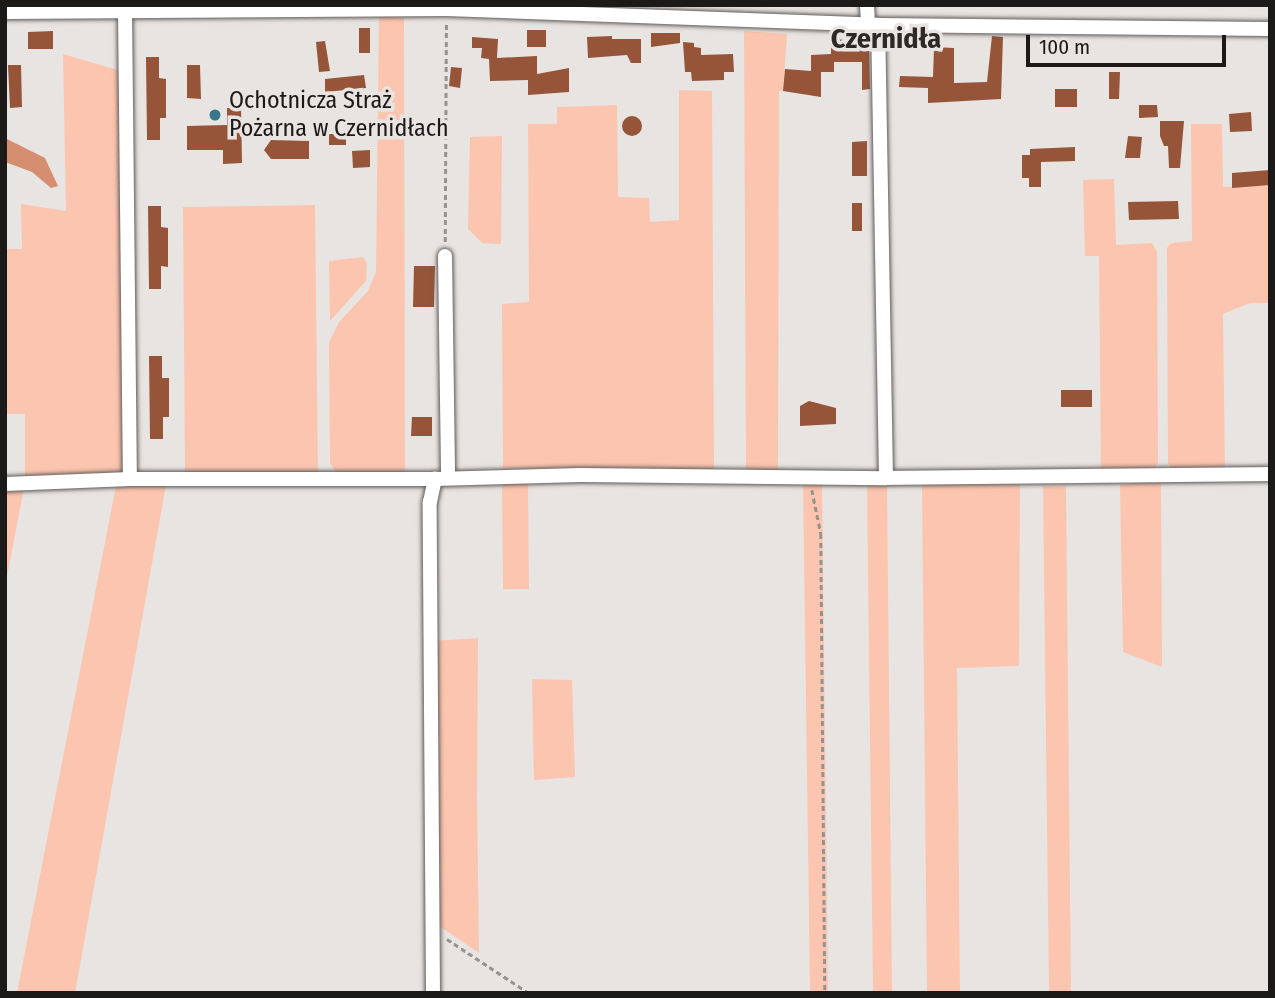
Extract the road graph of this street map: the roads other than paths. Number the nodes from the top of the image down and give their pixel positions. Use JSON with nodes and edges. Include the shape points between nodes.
{"nodes":[{"id":1,"x":867,"y":5,"type":"edge"},
{"id":2,"x":125,"y":11,"type":"junction"},
{"id":3,"x":5,"y":12,"type":"edge"},
{"id":4,"x":873,"y":25,"type":"junction"},
{"id":5,"x":1270,"y":29,"type":"edge"},
{"id":6,"x":445,"y":256,"type":"road end"},
{"id":7,"x":1270,"y":474,"type":"edge"},
{"id":8,"x":441,"y":478,"type":"junction"},
{"id":9,"x":886,"y":478,"type":"junction"},
{"id":10,"x":130,"y":479,"type":"junction"},
{"id":11,"x":5,"y":484,"type":"edge"},
{"id":12,"x":433,"y":993,"type":"edge"}],
"edges":[{"from":1,"to":4,"type":"street"},
{"from":2,"to":3,"type":"street"},
{"from":2,"to":4,"type":"street","via":[[446,9]]},
{"from":2,"to":10,"type":"street"},
{"from":4,"to":5,"type":"street"},
{"from":4,"to":9,"type":"street"},
{"from":6,"to":8,"type":"street"},
{"from":7,"to":9,"type":"street"},
{"from":8,"to":9,"type":"street"},
{"from":8,"to":10,"type":"street"},
{"from":8,"to":12,"type":"street","via":[[430,529]]},
{"from":10,"to":11,"type":"street"}]}
